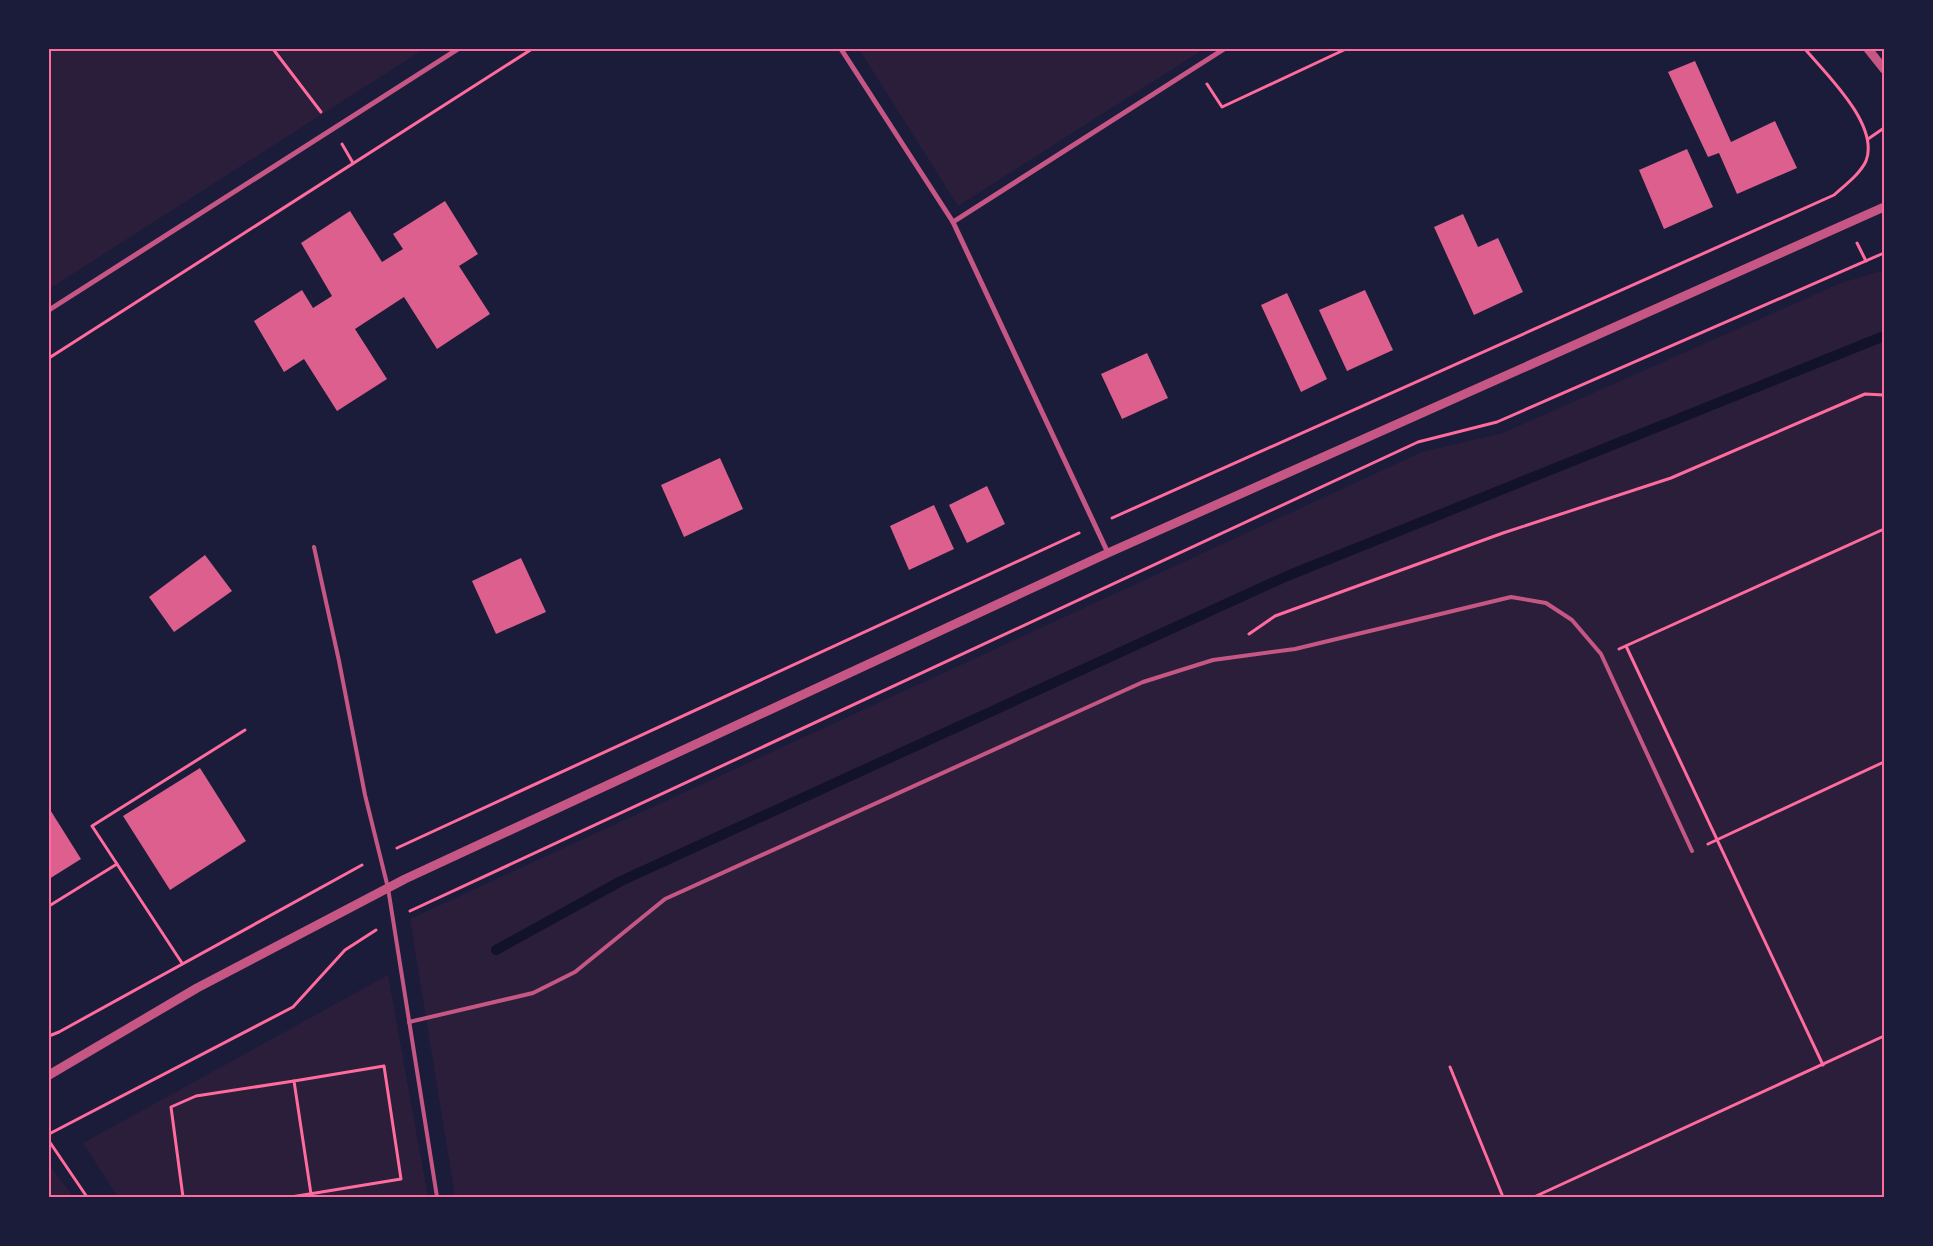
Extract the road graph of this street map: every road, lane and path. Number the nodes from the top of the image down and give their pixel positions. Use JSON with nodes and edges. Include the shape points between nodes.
{"nodes":[{"id":1,"x":273,"y":49,"type":"edge"},
{"id":2,"x":458,"y":49,"type":"edge"},
{"id":3,"x":532,"y":49,"type":"edge"},
{"id":4,"x":841,"y":49,"type":"edge"},
{"id":5,"x":1224,"y":49,"type":"edge"},
{"id":6,"x":1346,"y":49,"type":"edge"},
{"id":7,"x":1805,"y":49,"type":"edge"},
{"id":8,"x":1868,"y":49,"type":"edge"},
{"id":9,"x":1196,"y":67,"type":"junction"},
{"id":10,"x":1884,"y":68,"type":"edge"},
{"id":11,"x":333,"y":128,"type":"junction"},
{"id":12,"x":1884,"y":128,"type":"edge"},
{"id":13,"x":1868,"y":139,"type":"junction"},
{"id":14,"x":353,"y":163,"type":"junction"},
{"id":15,"x":1884,"y":207,"type":"edge"},
{"id":16,"x":953,"y":222,"type":"junction"},
{"id":17,"x":1884,"y":253,"type":"edge"},
{"id":18,"x":49,"y":310,"type":"edge"},
{"id":19,"x":49,"y":358,"type":"edge"},
{"id":20,"x":1884,"y":395,"type":"edge"},
{"id":21,"x":1096,"y":526,"type":"junction"},
{"id":22,"x":1884,"y":529,"type":"edge"},
{"id":23,"x":314,"y":547,"type":"dead end"},
{"id":24,"x":1108,"y":553,"type":"junction"},
{"id":25,"x":1244,"y":638,"type":"dead end"},
{"id":26,"x":1626,"y":646,"type":"junction"},
{"id":27,"x":1620,"y":649,"type":"dead end"},
{"id":28,"x":245,"y":730,"type":"dead end"},
{"id":29,"x":1884,"y":762,"type":"edge"},
{"id":30,"x":1718,"y":839,"type":"junction"},
{"id":31,"x":1711,"y":843,"type":"dead end"},
{"id":32,"x":1692,"y":851,"type":"dead end"},
{"id":33,"x":380,"y":855,"type":"junction"},
{"id":34,"x":116,"y":864,"type":"junction"},
{"id":35,"x":388,"y":888,"type":"junction"},
{"id":36,"x":49,"y":906,"type":"edge"},
{"id":37,"x":394,"y":918,"type":"junction"},
{"id":38,"x":182,"y":963,"type":"junction"},
{"id":39,"x":409,"y":1022,"type":"junction"},
{"id":40,"x":49,"y":1036,"type":"edge"},
{"id":41,"x":1884,"y":1036,"type":"edge"},
{"id":42,"x":1823,"y":1065,"type":"junction"},
{"id":43,"x":1450,"y":1067,"type":"dead end"},
{"id":44,"x":49,"y":1075,"type":"edge"},
{"id":45,"x":294,"y":1081,"type":"junction"},
{"id":46,"x":49,"y":1134,"type":"edge"},
{"id":47,"x":49,"y":1141,"type":"edge"},
{"id":48,"x":311,"y":1194,"type":"junction"},
{"id":49,"x":87,"y":1197,"type":"edge"},
{"id":50,"x":183,"y":1197,"type":"edge"},
{"id":51,"x":291,"y":1197,"type":"edge"},
{"id":52,"x":437,"y":1197,"type":"edge"},
{"id":53,"x":1503,"y":1197,"type":"edge"},
{"id":54,"x":1534,"y":1197,"type":"edge"}],
"edges":[{"from":1,"to":11,"type":"path"},
{"from":2,"to":11,"type":"street"},
{"from":3,"to":14,"type":"path"},
{"from":4,"to":16,"type":"street"},
{"from":5,"to":9,"type":"street"},
{"from":6,"to":9,"type":"path","via":[[1222,107]]},
{"from":7,"to":13,"type":"path","via":[[1854,108]]},
{"from":8,"to":10,"type":"street"},
{"from":9,"to":16,"type":"street"},
{"from":11,"to":14,"type":"path"},
{"from":11,"to":18,"type":"street"},
{"from":12,"to":13,"type":"path"},
{"from":13,"to":21,"type":"path","via":[[1866,162],[1834,195]]},
{"from":14,"to":19,"type":"path"},
{"from":15,"to":24,"type":"street"},
{"from":16,"to":21,"type":"street"},
{"from":17,"to":37,"type":"path","via":[[1497,422],[1418,442]]},
{"from":20,"to":25,"type":"path","via":[[1864,394],[1671,478],[1503,533],[1275,616]]},
{"from":21,"to":24,"type":"street"},
{"from":21,"to":33,"type":"path"},
{"from":22,"to":26,"type":"path"},
{"from":23,"to":33,"type":"lane"},
{"from":24,"to":35,"type":"street"},
{"from":26,"to":27,"type":"path"},
{"from":26,"to":30,"type":"path"},
{"from":28,"to":34,"type":"path","via":[[92,826]]},
{"from":29,"to":30,"type":"path"},
{"from":30,"to":31,"type":"path"},
{"from":30,"to":42,"type":"path"},
{"from":32,"to":39,"type":"lane","via":[[1601,654],[1572,620],[1546,603],[1511,597],[1295,649],[1213,660],[1143,682],[665,899],[574,972],[533,993]]},
{"from":33,"to":35,"type":"lane"},
{"from":33,"to":38,"type":"path"},
{"from":34,"to":36,"type":"path"},
{"from":34,"to":38,"type":"path"},
{"from":35,"to":37,"type":"lane"},
{"from":35,"to":44,"type":"street","via":[[197,988]]},
{"from":37,"to":39,"type":"lane"},
{"from":37,"to":46,"type":"path","via":[[345,950],[293,1007]]},
{"from":38,"to":40,"type":"path"},
{"from":39,"to":52,"type":"lane"},
{"from":41,"to":42,"type":"path"},
{"from":42,"to":54,"type":"path"},
{"from":43,"to":53,"type":"path"},
{"from":45,"to":48,"type":"path"},
{"from":45,"to":48,"type":"path","via":[[384,1066],[401,1180]]},
{"from":45,"to":50,"type":"path","via":[[196,1096],[172,1108]]},
{"from":47,"to":49,"type":"path"},
{"from":48,"to":51,"type":"path"}]}
